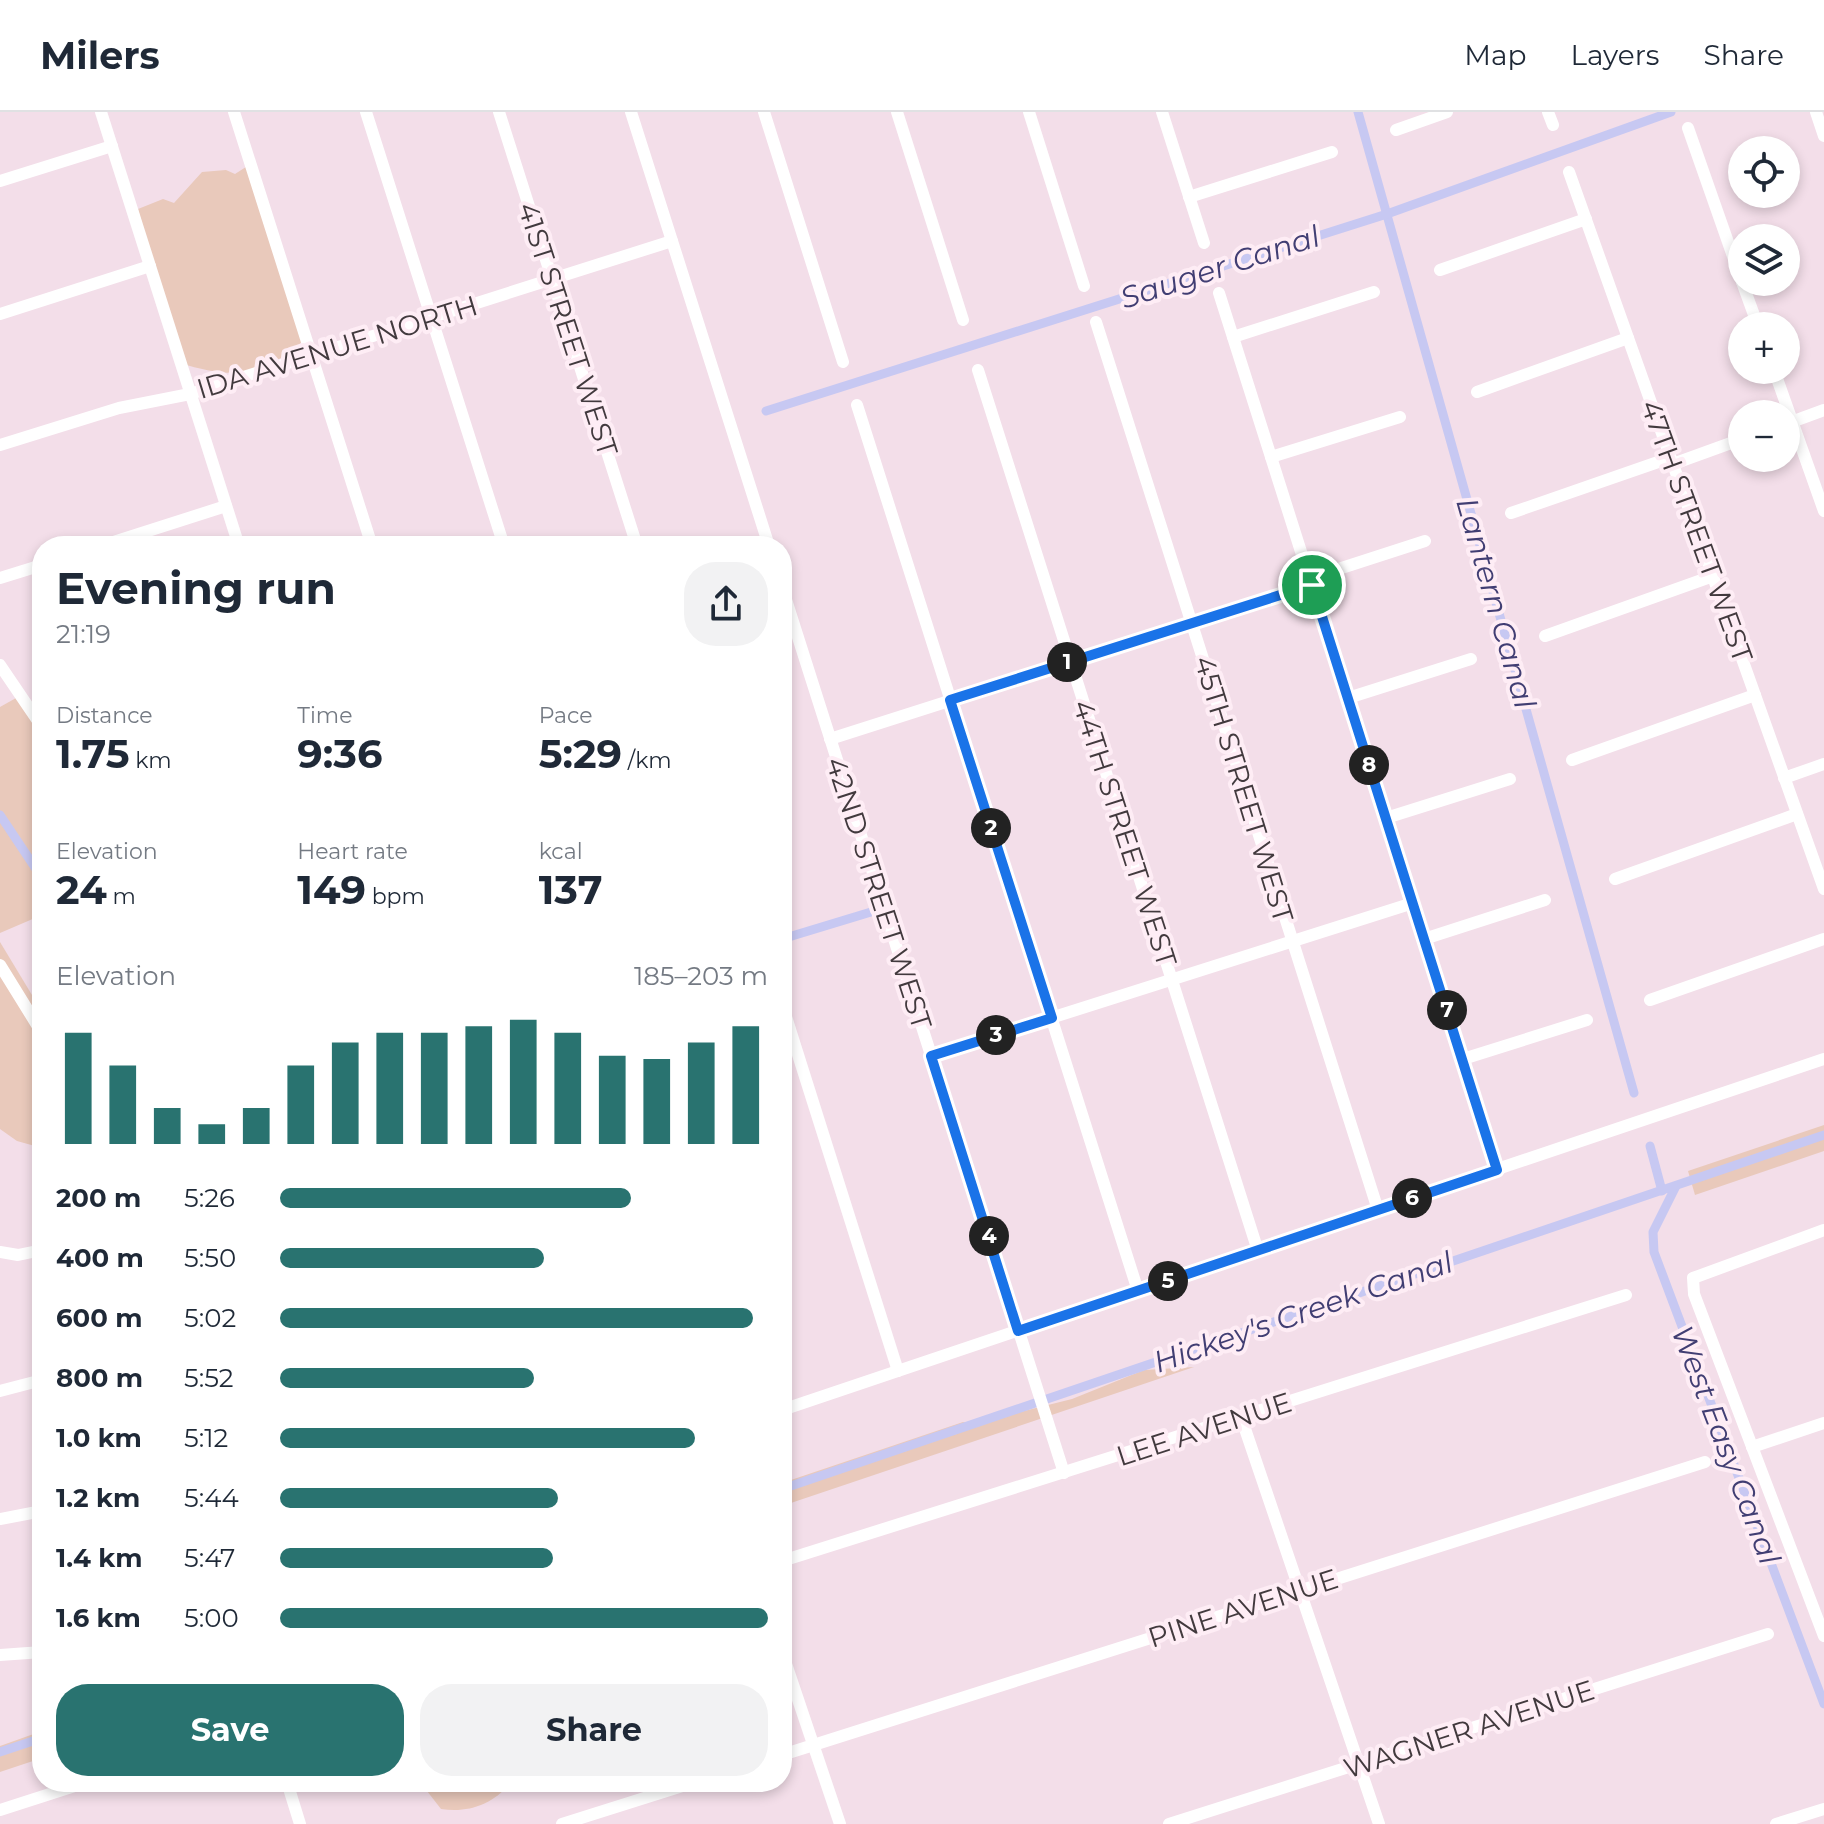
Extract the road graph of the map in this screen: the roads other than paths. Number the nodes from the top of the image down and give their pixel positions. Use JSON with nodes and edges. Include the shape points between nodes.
{"nodes":[{"id":1,"x":101,"y":112,"type":"edge"},
{"id":2,"x":234,"y":112,"type":"edge"},
{"id":3,"x":366,"y":112,"type":"edge"},
{"id":4,"x":499,"y":112,"type":"edge"},
{"id":5,"x":631,"y":112,"type":"edge"},
{"id":6,"x":764,"y":112,"type":"edge"},
{"id":7,"x":897,"y":112,"type":"edge"},
{"id":8,"x":1029,"y":112,"type":"edge"},
{"id":9,"x":1162,"y":112,"type":"edge"},
{"id":10,"x":1447,"y":112,"type":"edge"},
{"id":11,"x":1548,"y":112,"type":"edge"},
{"id":12,"x":1816,"y":112,"type":"edge"},
{"id":13,"x":1553,"y":125,"type":"dead end"},
{"id":14,"x":1688,"y":128,"type":"dead end"},
{"id":15,"x":1396,"y":130,"type":"dead end"},
{"id":16,"x":1824,"y":136,"type":"edge"},
{"id":17,"x":112,"y":146,"type":"junction"},
{"id":18,"x":1332,"y":152,"type":"dead end"},
{"id":19,"x":1569,"y":172,"type":"dead end"},
{"id":20,"x":0,"y":181,"type":"edge"},
{"id":21,"x":1189,"y":197,"type":"junction"},
{"id":22,"x":1586,"y":219,"type":"junction"},
{"id":23,"x":672,"y":241,"type":"junction"},
{"id":24,"x":1728,"y":242,"type":"edge"},
{"id":25,"x":1204,"y":243,"type":"dead end"},
{"id":26,"x":150,"y":266,"type":"junction"},
{"id":27,"x":1440,"y":270,"type":"dead end"},
{"id":28,"x":552,"y":279,"type":"junction"},
{"id":29,"x":1084,"y":286,"type":"dead end"},
{"id":30,"x":1374,"y":292,"type":"dead end"},
{"id":31,"x":1219,"y":293,"type":"dead end"},
{"id":32,"x":0,"y":314,"type":"edge"},
{"id":33,"x":431,"y":317,"type":"junction"},
{"id":34,"x":963,"y":320,"type":"dead end"},
{"id":35,"x":1096,"y":322,"type":"dead end"},
{"id":36,"x":1233,"y":337,"type":"junction"},
{"id":37,"x":1628,"y":338,"type":"junction"},
{"id":38,"x":310,"y":355,"type":"junction"},
{"id":39,"x":843,"y":362,"type":"dead end"},
{"id":40,"x":978,"y":370,"type":"dead end"},
{"id":41,"x":1477,"y":392,"type":"dead end"},
{"id":42,"x":190,"y":394,"type":"junction"},
{"id":43,"x":857,"y":405,"type":"dead end"},
{"id":44,"x":1824,"y":410,"type":"edge"},
{"id":45,"x":1400,"y":417,"type":"dead end"},
{"id":46,"x":1800,"y":419,"type":"edge"},
{"id":47,"x":1728,"y":444,"type":"edge"},
{"id":48,"x":0,"y":445,"type":"edge"},
{"id":49,"x":1800,"y":451,"type":"edge"},
{"id":50,"x":1271,"y":457,"type":"junction"},
{"id":51,"x":1673,"y":464,"type":"junction"},
{"id":52,"x":226,"y":506,"type":"junction"},
{"id":53,"x":1824,"y":511,"type":"edge"},
{"id":54,"x":1511,"y":513,"type":"dead end"},
{"id":55,"x":132,"y":536,"type":"edge"},
{"id":56,"x":236,"y":536,"type":"edge"},
{"id":57,"x":369,"y":536,"type":"edge"},
{"id":58,"x":501,"y":536,"type":"edge"},
{"id":59,"x":634,"y":536,"type":"edge"},
{"id":60,"x":766,"y":536,"type":"edge"},
{"id":61,"x":1425,"y":541,"type":"dead end"},
{"id":62,"x":32,"y":568,"type":"edge"},
{"id":63,"x":1713,"y":576,"type":"junction"},
{"id":64,"x":0,"y":578,"type":"edge"},
{"id":65,"x":1312,"y":585,"type":"junction"},
{"id":66,"x":792,"y":619,"type":"edge"},
{"id":67,"x":1192,"y":623,"type":"junction"},
{"id":68,"x":1545,"y":636,"type":"dead end"},
{"id":69,"x":1471,"y":659,"type":"dead end"},
{"id":70,"x":1071,"y":661,"type":"junction"},
{"id":71,"x":0,"y":665,"type":"edge"},
{"id":72,"x":1755,"y":695,"type":"junction"},
{"id":73,"x":1348,"y":698,"type":"junction"},
{"id":74,"x":950,"y":700,"type":"junction"},
{"id":75,"x":32,"y":702,"type":"edge"},
{"id":76,"x":27,"y":703,"type":"junction"},
{"id":77,"x":32,"y":711,"type":"edge"},
{"id":78,"x":830,"y":739,"type":"junction"},
{"id":79,"x":1572,"y":760,"type":"dead end"},
{"id":80,"x":1824,"y":764,"type":"edge"},
{"id":81,"x":1784,"y":778,"type":"junction"},
{"id":82,"x":1510,"y":779,"type":"dead end"},
{"id":83,"x":1797,"y":814,"type":"junction"},
{"id":84,"x":1386,"y":818,"type":"junction"},
{"id":85,"x":1615,"y":879,"type":"dead end"},
{"id":86,"x":1824,"y":889,"type":"edge"},
{"id":87,"x":1545,"y":900,"type":"dead end"},
{"id":88,"x":1413,"y":903,"type":"junction"},
{"id":89,"x":1424,"y":939,"type":"junction"},
{"id":90,"x":1824,"y":939,"type":"edge"},
{"id":91,"x":1292,"y":941,"type":"junction"},
{"id":92,"x":0,"y":965,"type":"edge"},
{"id":93,"x":1172,"y":979,"type":"junction"},
{"id":94,"x":1650,"y":1000,"type":"dead end"},
{"id":95,"x":32,"y":1017,"type":"edge"},
{"id":96,"x":1052,"y":1018,"type":"junction"},
{"id":97,"x":1587,"y":1020,"type":"dead end"},
{"id":98,"x":792,"y":1036,"type":"edge"},
{"id":99,"x":931,"y":1056,"type":"junction"},
{"id":100,"x":1463,"y":1059,"type":"junction"},
{"id":101,"x":1824,"y":1059,"type":"edge"},
{"id":102,"x":1497,"y":1170,"type":"junction"},
{"id":103,"x":1378,"y":1210,"type":"junction"},
{"id":104,"x":1824,"y":1230,"type":"edge"},
{"id":105,"x":1258,"y":1251,"type":"junction"},
{"id":106,"x":0,"y":1252,"type":"edge"},
{"id":107,"x":32,"y":1254,"type":"edge"},
{"id":108,"x":1138,"y":1291,"type":"junction"},
{"id":109,"x":1626,"y":1295,"type":"dead end"},
{"id":110,"x":1018,"y":1331,"type":"junction"},
{"id":111,"x":898,"y":1371,"type":"junction"},
{"id":112,"x":32,"y":1383,"type":"edge"},
{"id":113,"x":0,"y":1391,"type":"edge"},
{"id":114,"x":792,"y":1407,"type":"edge"},
{"id":115,"x":1241,"y":1417,"type":"junction"},
{"id":116,"x":1824,"y":1423,"type":"edge"},
{"id":117,"x":1752,"y":1447,"type":"junction"},
{"id":118,"x":1705,"y":1462,"type":"dead end"},
{"id":119,"x":1064,"y":1473,"type":"junction"},
{"id":120,"x":32,"y":1513,"type":"edge"},
{"id":121,"x":0,"y":1519,"type":"edge"},
{"id":122,"x":792,"y":1558,"type":"edge"},
{"id":123,"x":1300,"y":1590,"type":"junction"},
{"id":124,"x":1821,"y":1618,"type":"edge"},
{"id":125,"x":1768,"y":1634,"type":"dead end"},
{"id":126,"x":1824,"y":1636,"type":"edge"},
{"id":127,"x":32,"y":1653,"type":"edge"},
{"id":128,"x":0,"y":1655,"type":"edge"},
{"id":129,"x":792,"y":1682,"type":"edge"},
{"id":130,"x":813,"y":1745,"type":"junction"},
{"id":131,"x":792,"y":1752,"type":"edge"},
{"id":132,"x":1359,"y":1764,"type":"junction"},
{"id":133,"x":56,"y":1792,"type":"edge"},
{"id":134,"x":290,"y":1792,"type":"edge"},
{"id":135,"x":663,"y":1792,"type":"edge"},
{"id":136,"x":1824,"y":1809,"type":"edge"},
{"id":137,"x":0,"y":1810,"type":"edge"},
{"id":138,"x":300,"y":1824,"type":"edge"},
{"id":139,"x":562,"y":1824,"type":"edge"},
{"id":140,"x":840,"y":1824,"type":"edge"},
{"id":141,"x":1169,"y":1824,"type":"edge"},
{"id":142,"x":1379,"y":1824,"type":"edge"},
{"id":143,"x":1776,"y":1824,"type":"edge"}],
"edges":[{"from":1,"to":17,"type":"street"},
{"from":2,"to":38,"type":"street"},
{"from":3,"to":33,"type":"street"},
{"from":4,"to":28,"type":"street","name":"41ST STREET WEST"},
{"from":5,"to":23,"type":"street"},
{"from":6,"to":39,"type":"street"},
{"from":7,"to":34,"type":"street"},
{"from":8,"to":29,"type":"street"},
{"from":9,"to":21,"type":"street"},
{"from":10,"to":15,"type":"street"},
{"from":11,"to":13,"type":"street"},
{"from":12,"to":16,"type":"street"},
{"from":14,"to":24,"type":"street"},
{"from":17,"to":20,"type":"street"},
{"from":17,"to":26,"type":"street"},
{"from":18,"to":21,"type":"street"},
{"from":19,"to":22,"type":"street","name":"47TH STREET WEST"},
{"from":21,"to":25,"type":"street"},
{"from":22,"to":27,"type":"street"},
{"from":22,"to":37,"type":"street","name":"47TH STREET WEST"},
{"from":23,"to":28,"type":"street","name":"IDA AVENUE NORTH"},
{"from":23,"to":60,"type":"street"},
{"from":26,"to":32,"type":"street"},
{"from":26,"to":42,"type":"street"},
{"from":28,"to":33,"type":"street","name":"IDA AVENUE NORTH"},
{"from":28,"to":59,"type":"street","name":"41ST STREET WEST"},
{"from":30,"to":36,"type":"street"},
{"from":31,"to":36,"type":"street"},
{"from":33,"to":38,"type":"street","name":"IDA AVENUE NORTH"},
{"from":33,"to":58,"type":"street"},
{"from":35,"to":67,"type":"street","name":"45TH STREET WEST"},
{"from":36,"to":50,"type":"street"},
{"from":37,"to":41,"type":"street"},
{"from":37,"to":51,"type":"street","name":"47TH STREET WEST"},
{"from":38,"to":42,"type":"street","name":"IDA AVENUE NORTH"},
{"from":38,"to":57,"type":"street"},
{"from":40,"to":70,"type":"street","name":"44TH STREET WEST"},
{"from":42,"to":48,"type":"street","name":"IDA AVENUE NORTH","via":[[119,408]]},
{"from":42,"to":52,"type":"street"},
{"from":43,"to":74,"type":"street"},
{"from":44,"to":46,"type":"street"},
{"from":45,"to":50,"type":"street"},
{"from":47,"to":51,"type":"street"},
{"from":49,"to":53,"type":"street"},
{"from":50,"to":65,"type":"street"},
{"from":51,"to":54,"type":"street","via":[[1661,461]]},
{"from":51,"to":63,"type":"street","name":"47TH STREET WEST"},
{"from":52,"to":55,"type":"street"},
{"from":52,"to":56,"type":"street"},
{"from":61,"to":65,"type":"street","via":[[1323,574]]},
{"from":62,"to":64,"type":"street"},
{"from":63,"to":68,"type":"street"},
{"from":63,"to":72,"type":"street","name":"47TH STREET WEST"},
{"from":65,"to":67,"type":"street"},
{"from":65,"to":73,"type":"street"},
{"from":66,"to":78,"type":"street","name":"42ND STREET WEST"},
{"from":67,"to":70,"type":"street"},
{"from":67,"to":91,"type":"street","name":"45TH STREET WEST"},
{"from":69,"to":73,"type":"street"},
{"from":70,"to":74,"type":"street"},
{"from":70,"to":93,"type":"street","name":"44TH STREET WEST"},
{"from":71,"to":76,"type":"street"},
{"from":72,"to":79,"type":"street"},
{"from":72,"to":81,"type":"street","name":"47TH STREET WEST"},
{"from":73,"to":84,"type":"street"},
{"from":74,"to":78,"type":"street"},
{"from":74,"to":96,"type":"street"},
{"from":75,"to":76,"type":"street"},
{"from":76,"to":77,"type":"street"},
{"from":78,"to":99,"type":"street","name":"42ND STREET WEST"},
{"from":80,"to":81,"type":"street"},
{"from":81,"to":83,"type":"street","name":"47TH STREET WEST"},
{"from":82,"to":84,"type":"street"},
{"from":83,"to":85,"type":"street"},
{"from":83,"to":86,"type":"street","name":"47TH STREET WEST"},
{"from":84,"to":88,"type":"street"},
{"from":87,"to":89,"type":"street"},
{"from":88,"to":89,"type":"street"},
{"from":88,"to":91,"type":"street"},
{"from":89,"to":100,"type":"street"},
{"from":90,"to":94,"type":"street"},
{"from":91,"to":93,"type":"street"},
{"from":91,"to":103,"type":"street","name":"45TH STREET WEST"},
{"from":92,"to":95,"type":"street"},
{"from":93,"to":96,"type":"street"},
{"from":93,"to":105,"type":"street","name":"44TH STREET WEST"},
{"from":96,"to":99,"type":"street"},
{"from":96,"to":108,"type":"street"},
{"from":97,"to":100,"type":"street"},
{"from":98,"to":111,"type":"street"},
{"from":99,"to":110,"type":"street","name":"42ND STREET WEST"},
{"from":100,"to":102,"type":"street"},
{"from":101,"to":102,"type":"street"},
{"from":102,"to":103,"type":"street"},
{"from":103,"to":105,"type":"street"},
{"from":104,"to":117,"type":"street","via":[[1693,1278],[1694,1294]]},
{"from":105,"to":108,"type":"street"},
{"from":106,"to":107,"type":"street"},
{"from":108,"to":110,"type":"street"},
{"from":109,"to":115,"type":"street","name":"LEE AVENUE"},
{"from":110,"to":111,"type":"street"},
{"from":110,"to":119,"type":"street","name":"42ND STREET WEST"},
{"from":111,"to":114,"type":"street"},
{"from":112,"to":113,"type":"street"},
{"from":115,"to":119,"type":"street","name":"LEE AVENUE"},
{"from":115,"to":123,"type":"street"},
{"from":116,"to":117,"type":"street"},
{"from":117,"to":124,"type":"street"},
{"from":118,"to":123,"type":"street","name":"PINE AVENUE"},
{"from":119,"to":122,"type":"street","name":"LEE AVENUE"},
{"from":120,"to":121,"type":"street"},
{"from":123,"to":130,"type":"street","name":"PINE AVENUE"},
{"from":123,"to":132,"type":"street"},
{"from":124,"to":126,"type":"street"},
{"from":125,"to":132,"type":"street","name":"WAGNER AVENUE"},
{"from":127,"to":128,"type":"street"},
{"from":129,"to":130,"type":"street"},
{"from":130,"to":131,"type":"street","name":"PINE AVENUE"},
{"from":130,"to":140,"type":"street"},
{"from":132,"to":141,"type":"street","name":"WAGNER AVENUE"},
{"from":132,"to":142,"type":"street"},
{"from":133,"to":137,"type":"street"},
{"from":134,"to":138,"type":"street"},
{"from":135,"to":139,"type":"street"},
{"from":136,"to":143,"type":"street"}]}
